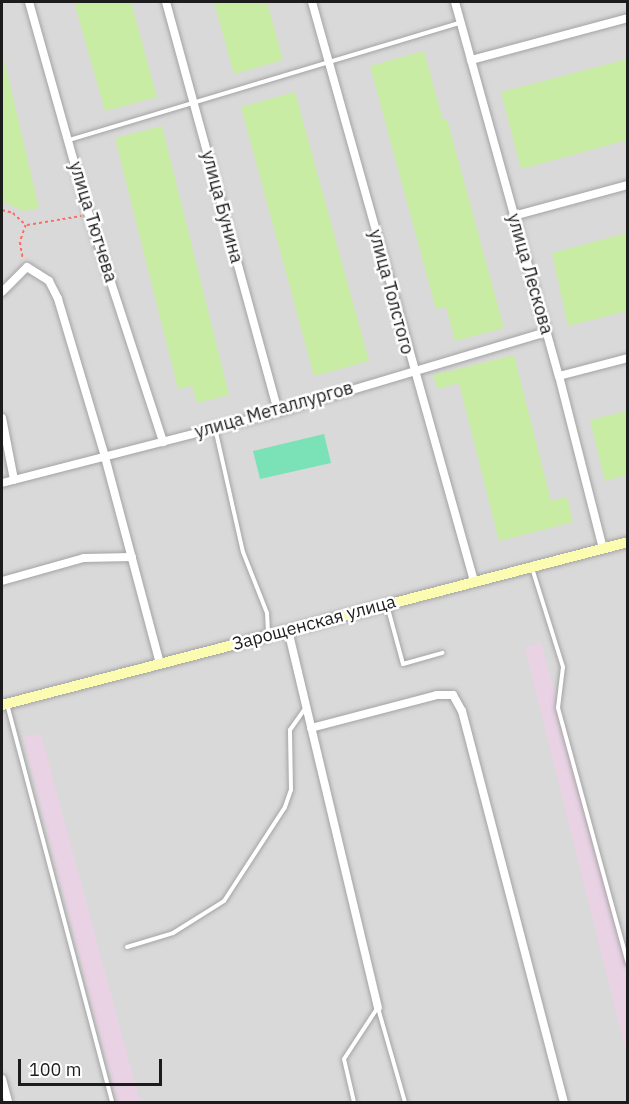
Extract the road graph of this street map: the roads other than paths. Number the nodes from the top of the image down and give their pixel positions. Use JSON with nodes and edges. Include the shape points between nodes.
{"nodes":[{"id":1,"x":29,"y":2,"type":"edge"},
{"id":2,"x":166,"y":2,"type":"edge"},
{"id":3,"x":312,"y":2,"type":"edge"},
{"id":4,"x":455,"y":2,"type":"edge"},
{"id":5,"x":627,"y":18,"type":"edge"},
{"id":6,"x":459,"y":23,"type":"junction"},
{"id":7,"x":471,"y":60,"type":"junction"},
{"id":8,"x":329,"y":64,"type":"junction"},
{"id":9,"x":194,"y":105,"type":"junction"},
{"id":10,"x":69,"y":140,"type":"junction"},
{"id":11,"x":627,"y":185,"type":"edge"},
{"id":12,"x":513,"y":216,"type":"junction"},
{"id":13,"x":2,"y":292,"type":"edge"},
{"id":14,"x":546,"y":332,"type":"junction"},
{"id":15,"x":627,"y":358,"type":"edge"},
{"id":16,"x":412,"y":370,"type":"junction"},
{"id":17,"x":559,"y":376,"type":"junction"},
{"id":18,"x":278,"y":412,"type":"junction"},
{"id":19,"x":2,"y":417,"type":"edge"},
{"id":20,"x":215,"y":428,"type":"junction"},
{"id":21,"x":163,"y":442,"type":"junction"},
{"id":22,"x":105,"y":457,"type":"junction"},
{"id":23,"x":14,"y":480,"type":"junction"},
{"id":24,"x":2,"y":483,"type":"edge"},
{"id":25,"x":627,"y":542,"type":"edge"},
{"id":26,"x":603,"y":548,"type":"junction"},
{"id":27,"x":132,"y":558,"type":"junction"},
{"id":28,"x":532,"y":567,"type":"junction"},
{"id":29,"x":2,"y":581,"type":"edge"},
{"id":30,"x":474,"y":581,"type":"junction"},
{"id":31,"x":387,"y":604,"type":"junction"},
{"id":32,"x":288,"y":630,"type":"junction"},
{"id":33,"x":268,"y":635,"type":"junction"},
{"id":34,"x":441,"y":653,"type":"dead end"},
{"id":35,"x":160,"y":664,"type":"junction"},
{"id":36,"x":4,"y":704,"type":"edge"},
{"id":37,"x":306,"y":706,"type":"junction"},
{"id":38,"x":311,"y":728,"type":"junction"},
{"id":39,"x":127,"y":947,"type":"dead end"},
{"id":40,"x":627,"y":964,"type":"edge"},
{"id":41,"x":378,"y":1007,"type":"junction"},
{"id":42,"x":2,"y":1078,"type":"edge"},
{"id":43,"x":8,"y":1102,"type":"edge"},
{"id":44,"x":112,"y":1102,"type":"edge"},
{"id":45,"x":354,"y":1102,"type":"edge"},
{"id":46,"x":405,"y":1102,"type":"edge"},
{"id":47,"x":564,"y":1102,"type":"edge"}],
"edges":[{"from":1,"to":10,"type":"street","name":"улица Тютчева"},
{"from":2,"to":9,"type":"street","name":"улица Бунина"},
{"from":3,"to":8,"type":"street","name":"улица Толстого"},
{"from":4,"to":6,"type":"street","name":"улица Лескова"},
{"from":5,"to":7,"type":"street"},
{"from":6,"to":7,"type":"street","name":"улица Лескова"},
{"from":6,"to":8,"type":"lane"},
{"from":7,"to":12,"type":"street","name":"улица Лескова"},
{"from":8,"to":9,"type":"lane"},
{"from":8,"to":16,"type":"street","name":"улица Толстого"},
{"from":9,"to":10,"type":"lane"},
{"from":9,"to":18,"type":"street","name":"улица Бунина"},
{"from":10,"to":21,"type":"street","name":"улица Тютчева","via":[[89,215]]},
{"from":11,"to":12,"type":"street"},
{"from":12,"to":14,"type":"street","name":"улица Лескова"},
{"from":13,"to":22,"type":"street","via":[[27,267],[49,281],[58,299]]},
{"from":14,"to":16,"type":"street","name":"улица Металлургов"},
{"from":14,"to":17,"type":"street","name":"улица Лескова"},
{"from":15,"to":17,"type":"street"},
{"from":16,"to":18,"type":"street","name":"улица Металлургов"},
{"from":16,"to":30,"type":"street","name":"улица Толстого"},
{"from":17,"to":26,"type":"street","name":"улица Лескова"},
{"from":18,"to":20,"type":"street","name":"улица Металлургов"},
{"from":19,"to":23,"type":"street"},
{"from":20,"to":21,"type":"street","name":"улица Металлургов"},
{"from":20,"to":33,"type":"lane","via":[[243,552],[267,613]]},
{"from":21,"to":22,"type":"street","name":"улица Металлургов"},
{"from":22,"to":23,"type":"street","name":"улица Металлургов"},
{"from":22,"to":27,"type":"street"},
{"from":23,"to":24,"type":"street","name":"улица Металлургов"},
{"from":25,"to":26,"type":"street","name":"Зарощенская улица"},
{"from":26,"to":28,"type":"street","name":"Зарощенская улица"},
{"from":27,"to":29,"type":"street","via":[[84,558]]},
{"from":27,"to":35,"type":"street"},
{"from":28,"to":30,"type":"street","name":"Зарощенская улица"},
{"from":28,"to":40,"type":"lane","via":[[563,667],[558,708]]},
{"from":30,"to":31,"type":"street","name":"Зарощенская улица"},
{"from":31,"to":32,"type":"street","name":"Зарощенская улица"},
{"from":31,"to":34,"type":"lane","via":[[403,664]]},
{"from":32,"to":33,"type":"street","name":"Зарощенская улица"},
{"from":32,"to":37,"type":"street"},
{"from":33,"to":35,"type":"street","name":"Зарощенская улица"},
{"from":35,"to":36,"type":"street","name":"Зарощенская улица"},
{"from":36,"to":44,"type":"lane"},
{"from":37,"to":38,"type":"street"},
{"from":37,"to":39,"type":"lane","via":[[290,730],[291,790],[285,807],[224,901],[173,933]]},
{"from":38,"to":41,"type":"street"},
{"from":38,"to":47,"type":"street","via":[[437,695],[453,695],[462,711]]},
{"from":41,"to":45,"type":"lane","via":[[344,1059]]},
{"from":41,"to":46,"type":"lane"},
{"from":42,"to":43,"type":"street"}]}
